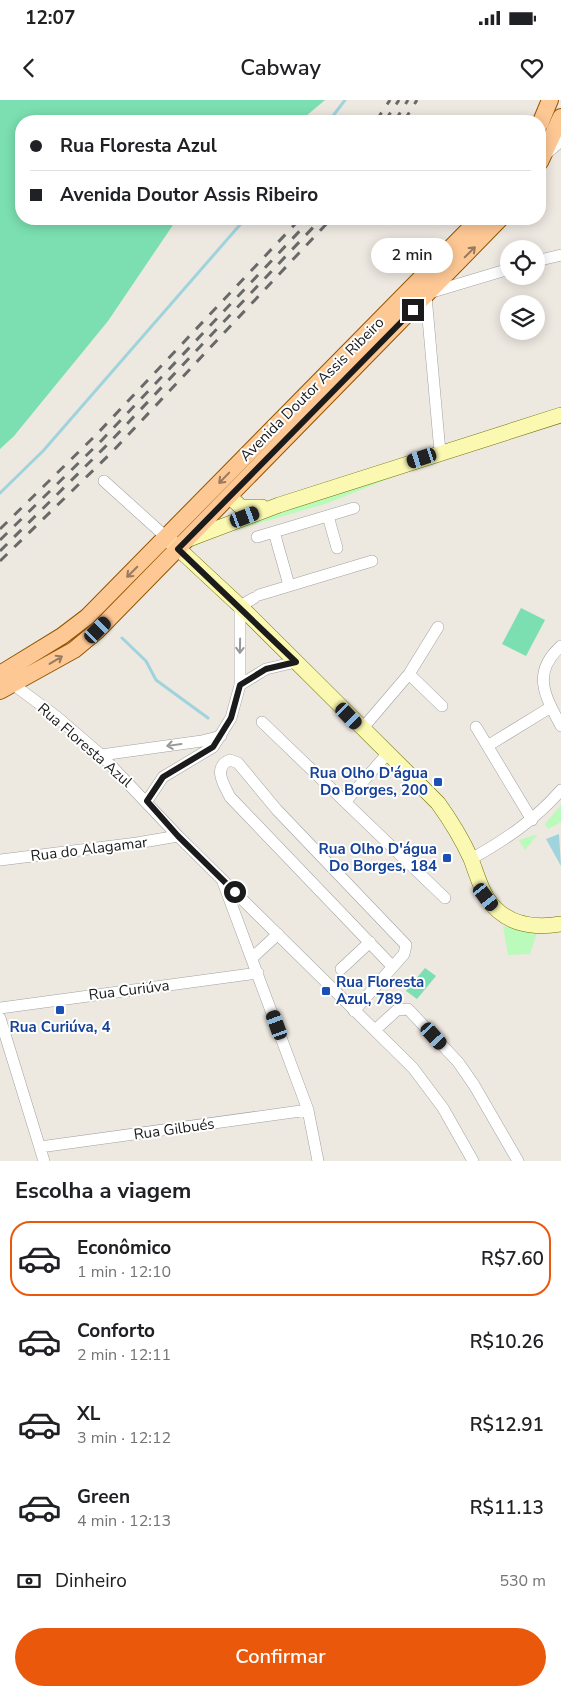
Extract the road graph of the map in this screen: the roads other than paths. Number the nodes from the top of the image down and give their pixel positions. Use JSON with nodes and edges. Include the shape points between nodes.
{"nodes":[{"id":1,"x":550,"y":100,"type":"edge"},
{"id":2,"x":544,"y":115,"type":"edge"},
{"id":3,"x":561,"y":116,"type":"edge"},
{"id":4,"x":561,"y":141,"type":"edge"},
{"id":5,"x":546,"y":150,"type":"edge"},
{"id":6,"x":546,"y":155,"type":"edge"},
{"id":7,"x":473,"y":225,"type":"edge"},
{"id":8,"x":494,"y":225,"type":"edge"},
{"id":9,"x":561,"y":255,"type":"edge"},
{"id":10,"x":545,"y":259,"type":"edge"},
{"id":11,"x":500,"y":272,"type":"edge"},
{"id":12,"x":427,"y":295,"type":"junction"},
{"id":13,"x":561,"y":415,"type":"edge"},
{"id":14,"x":440,"y":452,"type":"junction"},
{"id":15,"x":104,"y":481,"type":"dead end"},
{"id":16,"x":230,"y":497,"type":"junction"},
{"id":17,"x":279,"y":505,"type":"junction"},
{"id":18,"x":354,"y":508,"type":"dead end"},
{"id":19,"x":328,"y":516,"type":"junction"},
{"id":20,"x":274,"y":532,"type":"junction"},
{"id":21,"x":166,"y":537,"type":"junction"},
{"id":22,"x":257,"y":537,"type":"dead end"},
{"id":23,"x":184,"y":544,"type":"junction"},
{"id":24,"x":337,"y":548,"type":"dead end"},
{"id":25,"x":372,"y":561,"type":"dead end"},
{"id":26,"x":289,"y":585,"type":"junction"},
{"id":27,"x":240,"y":606,"type":"junction"},
{"id":28,"x":438,"y":627,"type":"dead end"},
{"id":29,"x":561,"y":646,"type":"edge"},
{"id":30,"x":296,"y":662,"type":"junction"},
{"id":31,"x":0,"y":674,"type":"edge"},
{"id":32,"x":409,"y":674,"type":"junction"},
{"id":33,"x":240,"y":685,"type":"junction"},
{"id":34,"x":7,"y":688,"type":"edge"},
{"id":35,"x":442,"y":706,"type":"dead end"},
{"id":36,"x":551,"y":707,"type":"junction"},
{"id":37,"x":262,"y":722,"type":"dead end"},
{"id":38,"x":561,"y":726,"type":"edge"},
{"id":39,"x":476,"y":727,"type":"dead end"},
{"id":40,"x":362,"y":729,"type":"junction"},
{"id":41,"x":221,"y":736,"type":"junction"},
{"id":42,"x":489,"y":745,"type":"junction"},
{"id":43,"x":388,"y":753,"type":"junction"},
{"id":44,"x":101,"y":755,"type":"junction"},
{"id":45,"x":561,"y":790,"type":"edge"},
{"id":46,"x":147,"y":801,"type":"junction"},
{"id":47,"x":345,"y":802,"type":"junction"},
{"id":48,"x":532,"y":820,"type":"junction"},
{"id":49,"x":178,"y":836,"type":"junction"},
{"id":50,"x":471,"y":859,"type":"junction"},
{"id":51,"x":0,"y":860,"type":"edge"},
{"id":52,"x":221,"y":878,"type":"junction"},
{"id":53,"x":445,"y":898,"type":"dead end"},
{"id":54,"x":561,"y":924,"type":"edge"},
{"id":55,"x":278,"y":934,"type":"junction"},
{"id":56,"x":370,"y":942,"type":"junction"},
{"id":57,"x":252,"y":958,"type":"junction"},
{"id":58,"x":392,"y":966,"type":"junction"},
{"id":59,"x":341,"y":969,"type":"dead end"},
{"id":60,"x":258,"y":973,"type":"junction"},
{"id":61,"x":0,"y":1008,"type":"edge"},
{"id":62,"x":354,"y":1011,"type":"junction"},
{"id":63,"x":0,"y":1018,"type":"edge"},
{"id":64,"x":375,"y":1030,"type":"junction"},
{"id":65,"x":308,"y":1110,"type":"junction"},
{"id":66,"x":40,"y":1147,"type":"junction"},
{"id":67,"x":44,"y":1161,"type":"edge"},
{"id":68,"x":318,"y":1161,"type":"edge"},
{"id":69,"x":473,"y":1161,"type":"edge"},
{"id":70,"x":518,"y":1161,"type":"edge"}],
"edges":[{"from":1,"to":2,"type":"main road"},
{"from":3,"to":5,"type":"main road"},
{"from":4,"to":6,"type":"street"},
{"from":7,"to":21,"type":"main road","name":"Avenida Doutor Assis Ribeiro","one_way":true},
{"from":12,"to":8,"type":"main road","name":"Avenida Doutor Assis Ribeiro","one_way":true},
{"from":9,"to":10,"type":"street"},
{"from":11,"to":12,"type":"street"},
{"from":12,"to":14,"type":"street"},
{"from":12,"to":16,"type":"main road","name":"Avenida Doutor Assis Ribeiro"},
{"from":13,"to":14,"type":"main road"},
{"from":14,"to":17,"type":"main road"},
{"from":15,"to":21,"type":"street"},
{"from":16,"to":17,"type":"main road","via":[[241,507]]},
{"from":16,"to":23,"type":"main road","name":"Avenida Doutor Assis Ribeiro"},
{"from":17,"to":23,"type":"main road"},
{"from":18,"to":19,"type":"street"},
{"from":19,"to":20,"type":"street"},
{"from":19,"to":24,"type":"street"},
{"from":20,"to":22,"type":"street"},
{"from":20,"to":26,"type":"street"},
{"from":21,"to":23,"type":"main road"},
{"from":21,"to":31,"type":"main road","name":"Avenida Doutor Assis Ribeiro","one_way":true,"via":[[87,617]]},
{"from":23,"to":27,"type":"main road"},
{"from":34,"to":23,"type":"main road","name":"Avenida Doutor Assis Ribeiro","one_way":true,"via":[[74,650]]},
{"from":25,"to":26,"type":"street"},
{"from":26,"to":27,"type":"street","via":[[256,596]]},
{"from":27,"to":30,"type":"main road"},
{"from":27,"to":33,"type":"street","one_way":true},
{"from":28,"to":32,"type":"street"},
{"from":29,"to":36,"type":"street","via":[[549,657],[544,668],[544,684]]},
{"from":30,"to":33,"type":"street","via":[[261,671]]},
{"from":30,"to":40,"type":"main road"},
{"from":32,"to":35,"type":"street"},
{"from":32,"to":40,"type":"street"},
{"from":33,"to":41,"type":"street","via":[[231,718]]},
{"from":34,"to":44,"type":"street","name":"Rua Floresta Azul","via":[[57,717]]},
{"from":36,"to":38,"type":"street"},
{"from":36,"to":42,"type":"street"},
{"from":37,"to":47,"type":"street"},
{"from":39,"to":42,"type":"street"},
{"from":40,"to":43,"type":"main road"},
{"from":41,"to":44,"type":"street","one_way":true},
{"from":41,"to":46,"type":"street","via":[[203,755],[163,777]]},
{"from":42,"to":48,"type":"street"},
{"from":43,"to":47,"type":"street"},
{"from":43,"to":50,"type":"main road","via":[[438,803]]},
{"from":44,"to":46,"type":"street","name":"Rua Floresta Azul"},
{"from":45,"to":48,"type":"street"},
{"from":46,"to":49,"type":"street","name":"Rua Floresta Azul"},
{"from":47,"to":53,"type":"street"},
{"from":48,"to":50,"type":"street"},
{"from":49,"to":51,"type":"street","name":"Rua do Alagamar"},
{"from":49,"to":52,"type":"street","name":"Rua Floresta Azul"},
{"from":50,"to":54,"type":"main road","via":[[486,897],[497,911],[515,922],[530,926]]},
{"from":52,"to":55,"type":"street","name":"Rua Floresta Azul"},
{"from":52,"to":57,"type":"street"},
{"from":55,"to":57,"type":"street"},
{"from":55,"to":62,"type":"street","name":"Rua Floresta Azul"},
{"from":56,"to":58,"type":"street"},
{"from":56,"to":58,"type":"street","via":[[230,797],[221,776],[222,764],[230,760],[238,763],[276,810],[402,939],[406,950]]},
{"from":56,"to":59,"type":"street"},
{"from":57,"to":60,"type":"street"},
{"from":58,"to":62,"type":"street"},
{"from":60,"to":61,"type":"street","name":"Rua Curiúva"},
{"from":60,"to":65,"type":"street"},
{"from":62,"to":64,"type":"street","name":"Rua Floresta Azul"},
{"from":63,"to":66,"type":"street"},
{"from":64,"to":69,"type":"street","name":"Rua Floresta Azul","via":[[413,1068],[443,1108]]},
{"from":64,"to":70,"type":"street","via":[[397,1010],[408,1009],[458,1062]]},
{"from":65,"to":66,"type":"street","name":"Rua Gilbués"},
{"from":65,"to":68,"type":"street"},
{"from":66,"to":67,"type":"street"}]}
